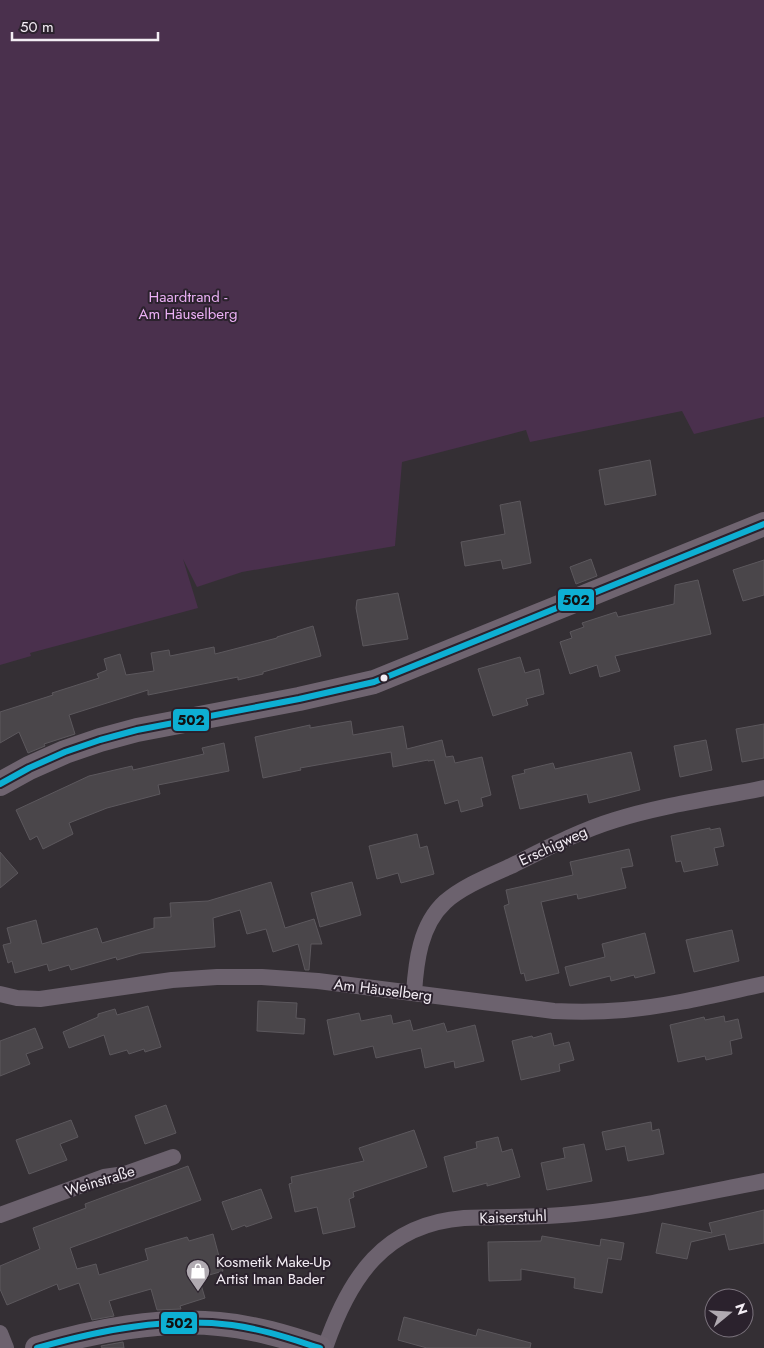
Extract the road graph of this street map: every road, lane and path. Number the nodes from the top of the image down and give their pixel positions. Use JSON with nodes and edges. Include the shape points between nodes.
{"nodes":[{"id":1,"x":764,"y":524,"type":"edge"},
{"id":2,"x":0,"y":784,"type":"edge"},
{"id":3,"x":764,"y":788,"type":"edge"},
{"id":4,"x":764,"y":984,"type":"edge"},
{"id":5,"x":414,"y":993,"type":"junction"},
{"id":6,"x":0,"y":994,"type":"edge"},
{"id":7,"x":173,"y":1157,"type":"dead end"},
{"id":8,"x":764,"y":1181,"type":"edge"},
{"id":9,"x":0,"y":1214,"type":"edge"},
{"id":10,"x":0,"y":1333,"type":"edge"},
{"id":11,"x":6,"y":1348,"type":"edge"},
{"id":12,"x":37,"y":1348,"type":"edge"},
{"id":13,"x":320,"y":1348,"type":"edge"},
{"id":14,"x":325,"y":1348,"type":"edge"}],
"edges":[{"from":1,"to":2,"type":"street","via":[[374,682],[136,730],[65,752]]},
{"from":3,"to":5,"type":"street","name":"Erschigweg","via":[[616,820],[545,849],[466,888],[444,903],[422,940]]},
{"from":4,"to":5,"type":"street","name":"Am Häuselberg","via":[[672,1004],[590,1012],[554,1011]]},
{"from":5,"to":6,"type":"street","name":"Am Häuselberg","via":[[318,981],[216,977],[40,999]]},
{"from":7,"to":9,"type":"street","name":"Weinstraße","via":[[126,1174],[104,1177]]},
{"from":8,"to":14,"type":"street","name":"Kaiserstuhl","via":[[599,1212],[462,1218],[418,1228],[377,1254],[361,1273],[338,1315]]},
{"from":10,"to":11,"type":"street"},
{"from":12,"to":13,"type":"street","via":[[119,1329],[187,1323],[261,1330]]}]}
